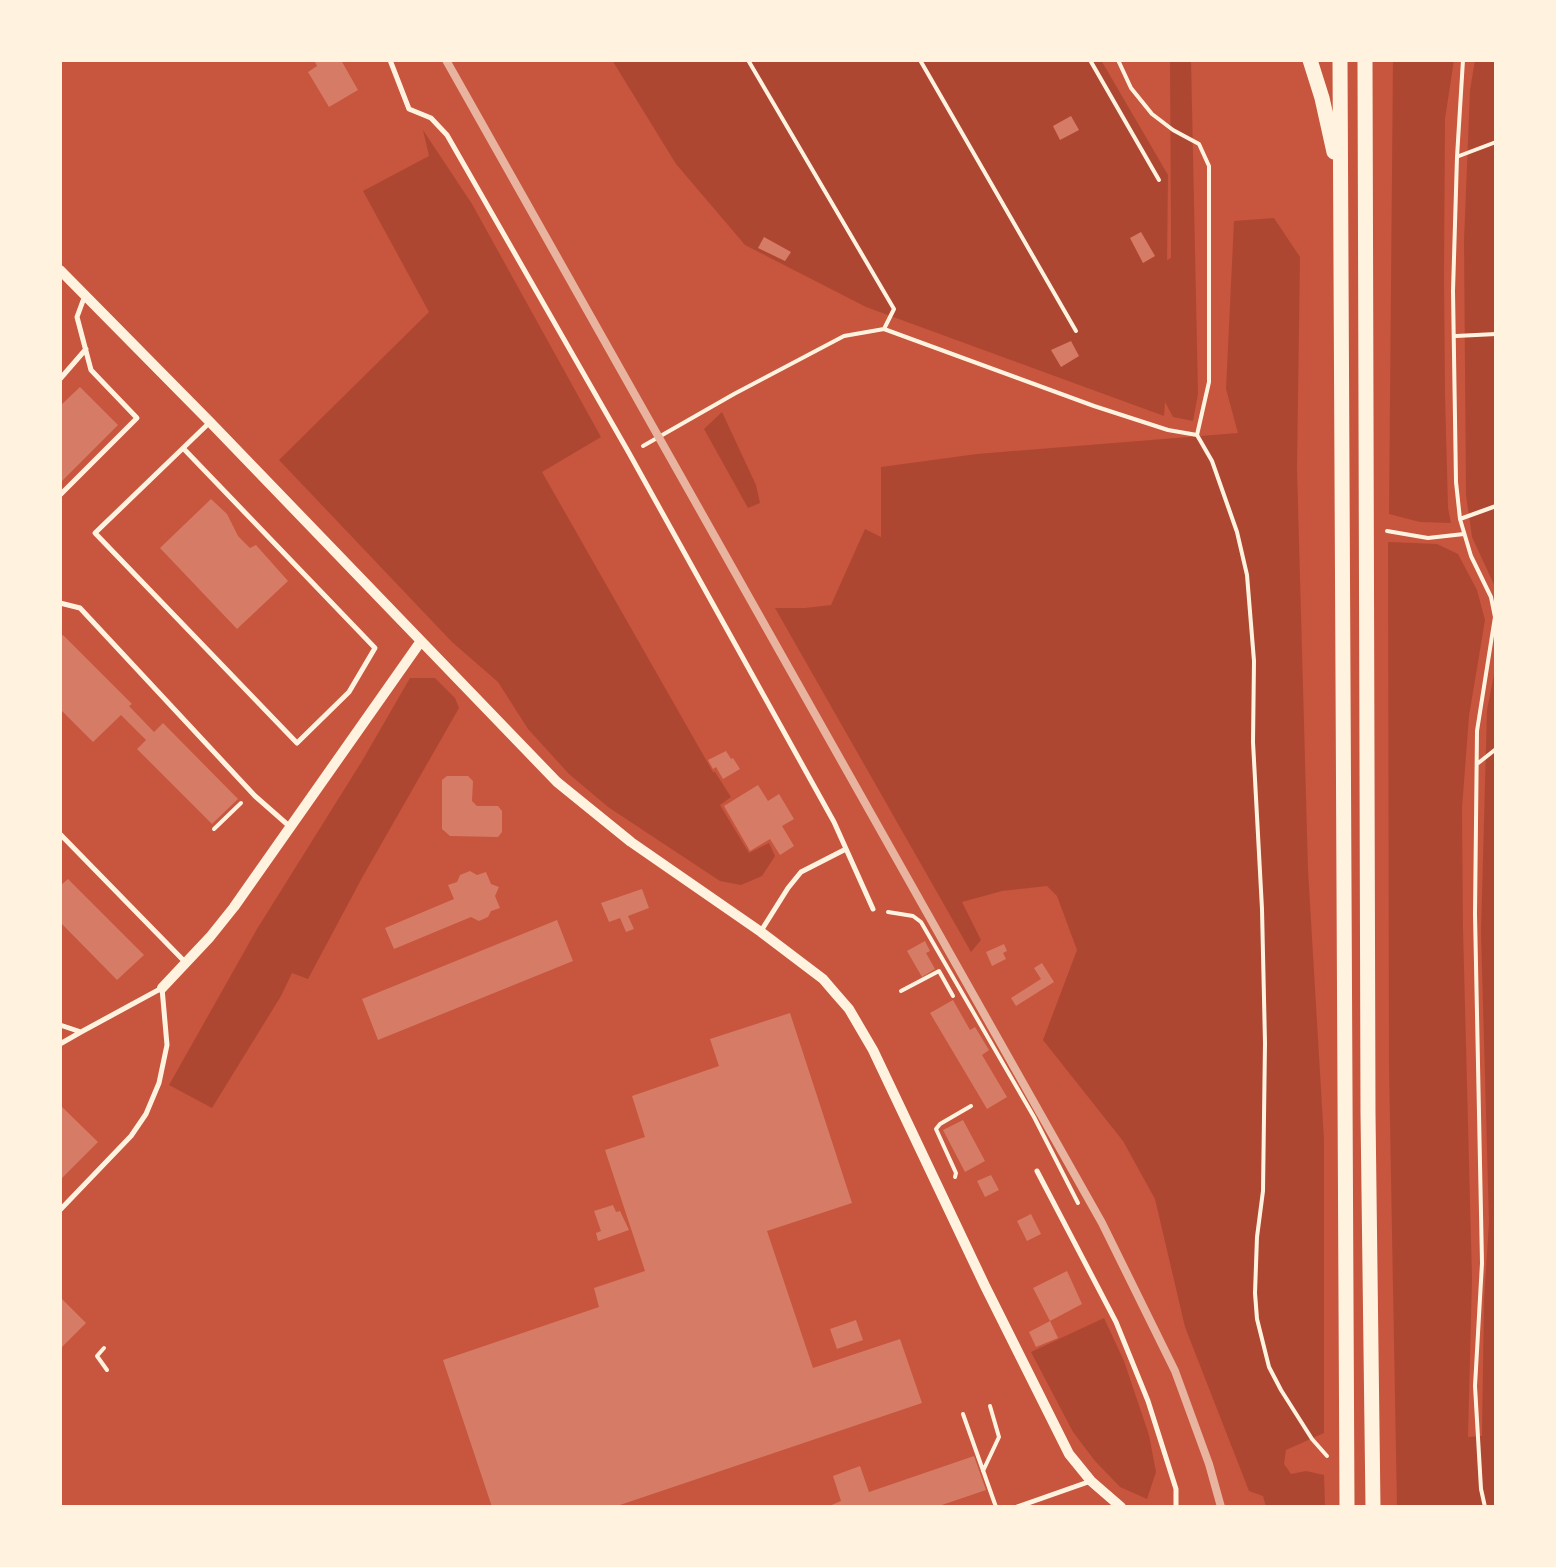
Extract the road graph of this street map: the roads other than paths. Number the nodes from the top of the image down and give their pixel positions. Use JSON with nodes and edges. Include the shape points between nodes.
{"nodes":[{"id":1,"x":390,"y":60,"type":"edge"},
{"id":2,"x":1310,"y":60,"type":"edge"},
{"id":3,"x":1340,"y":60,"type":"edge"},
{"id":4,"x":1365,"y":60,"type":"edge"},
{"id":5,"x":1340,"y":180,"type":"junction"},
{"id":6,"x":60,"y":270,"type":"edge"},
{"id":7,"x":86,"y":295,"type":"junction"},
{"id":8,"x":86,"y":349,"type":"junction"},
{"id":9,"x":60,"y":379,"type":"edge"},
{"id":10,"x":210,"y":422,"type":"junction"},
{"id":11,"x":183,"y":448,"type":"junction"},
{"id":12,"x":60,"y":495,"type":"edge"},
{"id":13,"x":60,"y":602,"type":"edge"},
{"id":14,"x":420,"y":641,"type":"junction"},
{"id":15,"x":290,"y":827,"type":"junction"},
{"id":16,"x":60,"y":834,"type":"edge"},
{"id":17,"x":67,"y":841,"type":"junction"},
{"id":18,"x":60,"y":848,"type":"edge"},
{"id":19,"x":846,"y":849,"type":"junction"},
{"id":20,"x":873,"y":909,"type":"road end"},
{"id":21,"x":761,"y":932,"type":"junction"},
{"id":22,"x":186,"y":962,"type":"junction"},
{"id":23,"x":162,"y":988,"type":"junction"},
{"id":24,"x":60,"y":1025,"type":"edge"},
{"id":25,"x":80,"y":1032,"type":"junction"},
{"id":26,"x":60,"y":1044,"type":"edge"},
{"id":27,"x":1037,"y":1171,"type":"dead end"},
{"id":28,"x":60,"y":1210,"type":"edge"},
{"id":29,"x":1090,"y":1481,"type":"junction"},
{"id":30,"x":1017,"y":1507,"type":"edge"},
{"id":31,"x":1121,"y":1507,"type":"edge"},
{"id":32,"x":1176,"y":1507,"type":"edge"},
{"id":33,"x":1347,"y":1507,"type":"edge"},
{"id":34,"x":1373,"y":1507,"type":"edge"}],
"edges":[{"from":1,"to":19,"type":"lane","via":[[409,110],[448,134]]},
{"from":2,"to":5,"type":"main road"},
{"from":3,"to":5,"type":"main road"},
{"from":4,"to":34,"type":"main road"},
{"from":5,"to":33,"type":"main road"},
{"from":6,"to":7,"type":"street"},
{"from":7,"to":8,"type":"lane","via":[[77,317]]},
{"from":7,"to":10,"type":"street"},
{"from":8,"to":9,"type":"lane"},
{"from":8,"to":12,"type":"lane","via":[[91,370],[138,418]]},
{"from":10,"to":11,"type":"lane"},
{"from":10,"to":14,"type":"street"},
{"from":11,"to":11,"type":"lane","via":[[96,533],[297,743],[349,692],[374,648]]},
{"from":13,"to":15,"type":"lane","via":[[80,608]]},
{"from":14,"to":15,"type":"street"},
{"from":14,"to":21,"type":"street","via":[[579,801]]},
{"from":15,"to":22,"type":"street"},
{"from":16,"to":17,"type":"lane"},
{"from":17,"to":18,"type":"lane"},
{"from":17,"to":22,"type":"lane"},
{"from":19,"to":20,"type":"lane"},
{"from":19,"to":21,"type":"lane","via":[[801,872]]},
{"from":21,"to":29,"type":"street","via":[[823,979],[860,1026],[1050,1418]]},
{"from":22,"to":23,"type":"street"},
{"from":23,"to":25,"type":"lane"},
{"from":23,"to":28,"type":"lane","via":[[167,1045],[146,1114]]},
{"from":24,"to":25,"type":"lane"},
{"from":25,"to":26,"type":"lane"},
{"from":27,"to":32,"type":"lane","via":[[1116,1322],[1148,1401]]},
{"from":29,"to":30,"type":"lane"},
{"from":29,"to":31,"type":"street"}]}
